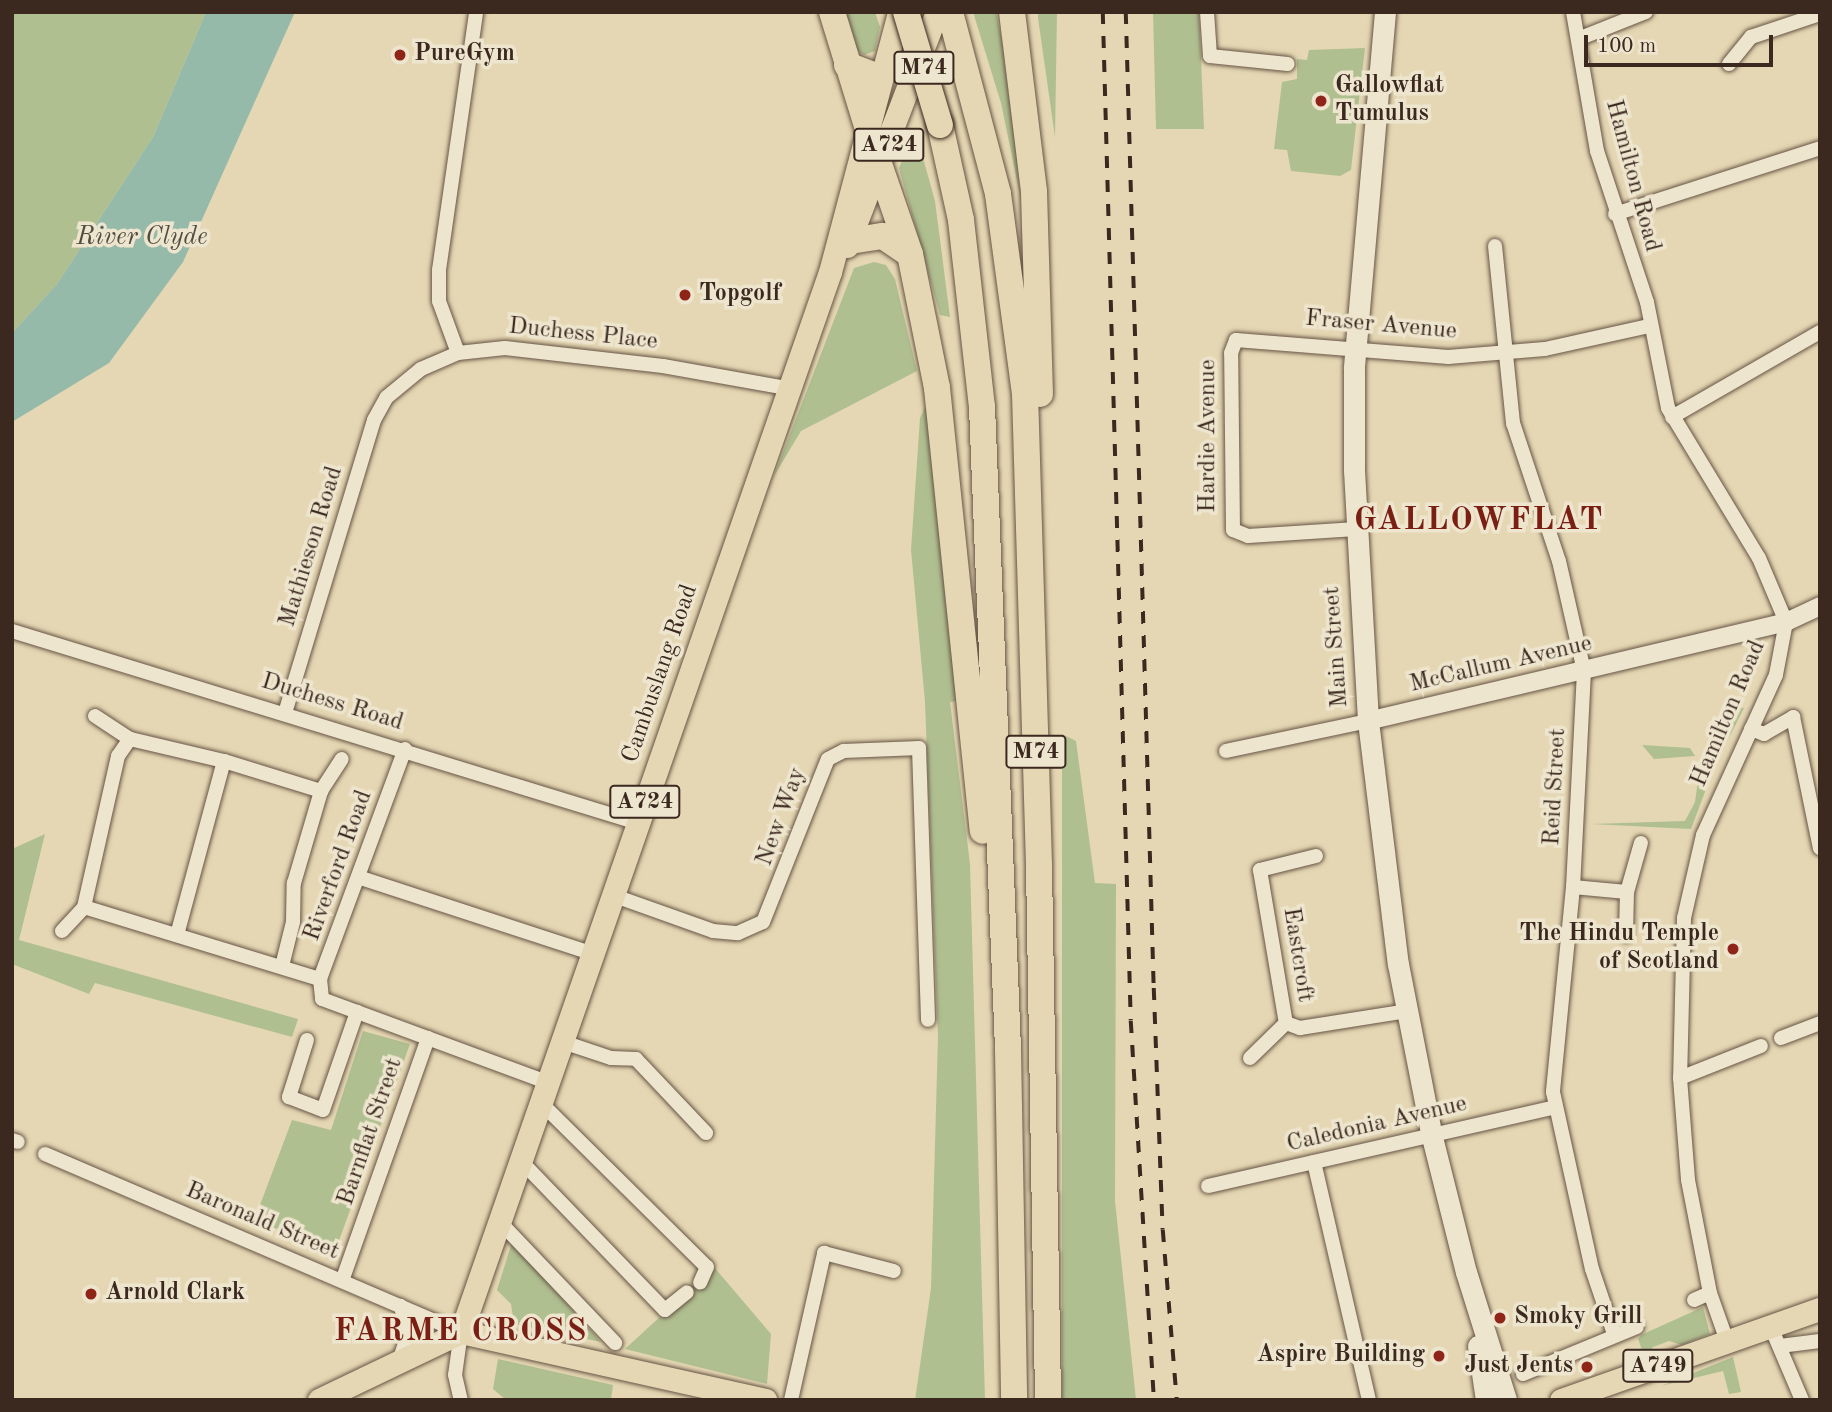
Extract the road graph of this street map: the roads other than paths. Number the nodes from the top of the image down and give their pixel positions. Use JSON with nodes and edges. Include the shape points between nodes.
{"nodes":[{"id":1,"x":476,"y":12,"type":"edge"},
{"id":2,"x":832,"y":12,"type":"edge"},
{"id":3,"x":899,"y":12,"type":"edge"},
{"id":4,"x":906,"y":12,"type":"edge"},
{"id":5,"x":937,"y":12,"type":"edge"},
{"id":6,"x":950,"y":12,"type":"edge"},
{"id":7,"x":1012,"y":12,"type":"edge"},
{"id":8,"x":1207,"y":12,"type":"edge"},
{"id":9,"x":1385,"y":12,"type":"edge"},
{"id":10,"x":1573,"y":12,"type":"edge"},
{"id":11,"x":1646,"y":12,"type":"edge"},
{"id":12,"x":1820,"y":14,"type":"edge"},
{"id":13,"x":1578,"y":39,"type":"junction"},
{"id":14,"x":922,"y":54,"type":"junction"},
{"id":15,"x":1289,"y":64,"type":"dead end"},
{"id":16,"x":1730,"y":64,"type":"dead end"},
{"id":17,"x":847,"y":65,"type":"junction"},
{"id":18,"x":880,"y":78,"type":"junction"},
{"id":19,"x":868,"y":129,"type":"junction"},
{"id":20,"x":1820,"y":148,"type":"edge"},
{"id":21,"x":880,"y":167,"type":"junction"},
{"id":22,"x":1615,"y":214,"type":"junction"},
{"id":23,"x":850,"y":241,"type":"junction"},
{"id":24,"x":1495,"y":246,"type":"dead end"},
{"id":25,"x":910,"y":254,"type":"junction"},
{"id":26,"x":830,"y":272,"type":"junction"},
{"id":27,"x":1649,"y":326,"type":"junction"},
{"id":28,"x":1820,"y":332,"type":"edge"},
{"id":29,"x":1234,"y":342,"type":"joint"},
{"id":30,"x":1356,"y":348,"type":"junction"},
{"id":31,"x":458,"y":353,"type":"junction"},
{"id":32,"x":1505,"y":354,"type":"junction"},
{"id":33,"x":787,"y":388,"type":"junction"},
{"id":34,"x":387,"y":397,"type":"joint"},
{"id":35,"x":1672,"y":417,"type":"junction"},
{"id":36,"x":1356,"y":529,"type":"junction"},
{"id":37,"x":1819,"y":609,"type":"edge"},
{"id":38,"x":1786,"y":622,"type":"junction"},
{"id":39,"x":13,"y":633,"type":"edge"},
{"id":40,"x":1584,"y":671,"type":"junction"},
{"id":41,"x":285,"y":713,"type":"junction"},
{"id":42,"x":95,"y":716,"type":"dead end"},
{"id":43,"x":1368,"y":721,"type":"junction"},
{"id":44,"x":1751,"y":729,"type":"junction"},
{"id":45,"x":130,"y":739,"type":"junction"},
{"id":46,"x":405,"y":750,"type":"junction"},
{"id":47,"x":1226,"y":751,"type":"dead end"},
{"id":48,"x":342,"y":758,"type":"dead end"},
{"id":49,"x":225,"y":761,"type":"junction"},
{"id":50,"x":321,"y":791,"type":"junction"},
{"id":51,"x":638,"y":823,"type":"junction"},
{"id":52,"x":1641,"y":844,"type":"dead end"},
{"id":53,"x":1820,"y":848,"type":"edge"},
{"id":54,"x":1316,"y":856,"type":"dead end"},
{"id":55,"x":361,"y":878,"type":"junction"},
{"id":56,"x":1573,"y":887,"type":"junction"},
{"id":57,"x":1627,"y":892,"type":"junction"},
{"id":58,"x":612,"y":895,"type":"junction"},
{"id":59,"x":84,"y":907,"type":"junction"},
{"id":60,"x":62,"y":931,"type":"dead end"},
{"id":61,"x":1626,"y":934,"type":"dead end"},
{"id":62,"x":177,"y":935,"type":"junction"},
{"id":63,"x":591,"y":953,"type":"junction"},
{"id":64,"x":282,"y":966,"type":"junction"},
{"id":65,"x":320,"y":979,"type":"junction"},
{"id":66,"x":1407,"y":1011,"type":"junction"},
{"id":67,"x":357,"y":1012,"type":"junction"},
{"id":68,"x":928,"y":1020,"type":"dead end"},
{"id":69,"x":1286,"y":1023,"type":"junction"},
{"id":70,"x":1820,"y":1023,"type":"edge"},
{"id":71,"x":428,"y":1038,"type":"junction"},
{"id":72,"x":1781,"y":1038,"type":"dead end"},
{"id":73,"x":307,"y":1040,"type":"dead end"},
{"id":74,"x":560,"y":1041,"type":"junction"},
{"id":75,"x":1761,"y":1046,"type":"dead end"},
{"id":76,"x":1008,"y":1049,"type":"junction"},
{"id":77,"x":1250,"y":1058,"type":"dead end"},
{"id":78,"x":1680,"y":1078,"type":"junction"},
{"id":79,"x":543,"y":1091,"type":"junction"},
{"id":80,"x":1555,"y":1107,"type":"junction"},
{"id":81,"x":706,"y":1133,"type":"dead end"},
{"id":82,"x":1044,"y":1133,"type":"junction"},
{"id":83,"x":1432,"y":1137,"type":"junction"},
{"id":84,"x":45,"y":1154,"type":"dead end"},
{"id":85,"x":519,"y":1159,"type":"junction"},
{"id":86,"x":1314,"y":1162,"type":"junction"},
{"id":87,"x":1208,"y":1186,"type":"dead end"},
{"id":88,"x":498,"y":1220,"type":"junction"},
{"id":89,"x":894,"y":1271,"type":"dead end"},
{"id":90,"x":1466,"y":1272,"type":"junction"},
{"id":91,"x":342,"y":1281,"type":"junction"},
{"id":92,"x":700,"y":1283,"type":"dead end"},
{"id":93,"x":688,"y":1292,"type":"dead end"},
{"id":94,"x":1710,"y":1293,"type":"junction"},
{"id":95,"x":1694,"y":1300,"type":"dead end"},
{"id":96,"x":401,"y":1306,"type":"junction"},
{"id":97,"x":1820,"y":1309,"type":"edge"},
{"id":98,"x":1770,"y":1325,"type":"junction"},
{"id":99,"x":1637,"y":1327,"type":"dead end"},
{"id":100,"x":461,"y":1332,"type":"junction"},
{"id":101,"x":1614,"y":1334,"type":"junction"},
{"id":102,"x":1820,"y":1340,"type":"edge"},
{"id":103,"x":1727,"y":1341,"type":"junction"},
{"id":104,"x":615,"y":1343,"type":"dead end"},
{"id":105,"x":1780,"y":1346,"type":"junction"},
{"id":106,"x":398,"y":1362,"type":"junction"},
{"id":107,"x":1523,"y":1374,"type":"dead end"},
{"id":108,"x":1048,"y":1392,"type":"edge"},
{"id":109,"x":1014,"y":1393,"type":"edge"},
{"id":110,"x":1581,"y":1396,"type":"edge"},
{"id":111,"x":739,"y":1397,"type":"edge"},
{"id":112,"x":319,"y":1400,"type":"edge"},
{"id":113,"x":461,"y":1400,"type":"edge"},
{"id":114,"x":765,"y":1400,"type":"edge"},
{"id":115,"x":791,"y":1400,"type":"edge"},
{"id":116,"x":1369,"y":1400,"type":"edge"},
{"id":117,"x":1486,"y":1400,"type":"edge"},
{"id":118,"x":1506,"y":1400,"type":"edge"},
{"id":119,"x":1561,"y":1400,"type":"edge"},
{"id":120,"x":1802,"y":1400,"type":"edge"}],
"edges":[{"from":1,"to":31,"type":"street","via":[[439,270],[439,301]]},
{"from":2,"to":17,"type":"highway","number":"M74"},
{"from":3,"to":18,"type":"main road","name":"Cambuslang Road","number":"A724"},
{"from":4,"to":76,"type":"highway","number":"M74","bridge":true,"via":[[940,125],[961,220],[978,350]]},
{"from":5,"to":14,"type":"main road","name":"Cambuslang Road","number":"A724"},
{"from":6,"to":82,"type":"highway","number":"M74","via":[[983,123],[1008,256],[1025,393]]},
{"from":7,"to":82,"type":"highway","number":"M74","via":[[1034,192],[1056,899]]},
{"from":8,"to":15,"type":"street","via":[[1210,56]]},
{"from":9,"to":30,"type":"main road","name":"Main Street"},
{"from":10,"to":13,"type":"street","name":"Hamilton Road"},
{"from":11,"to":13,"type":"street"},
{"from":12,"to":16,"type":"street","via":[[1751,37]]},
{"from":13,"to":22,"type":"street","name":"Hamilton Road","via":[[1588,107]]},
{"from":14,"to":18,"type":"main road","via":[[897,76]]},
{"from":14,"to":21,"type":"main road","name":"Cambuslang Road","number":"A724"},
{"from":17,"to":18,"type":"highway","number":"M74"},
{"from":17,"to":19,"type":"highway","number":"M74"},
{"from":18,"to":19,"type":"main road","name":"Cambuslang Road","number":"A724"},
{"from":19,"to":21,"type":"main road"},
{"from":19,"to":26,"type":"main road","name":"Cambuslang Road","number":"A724"},
{"from":20,"to":22,"type":"street"},
{"from":21,"to":23,"type":"main road","name":"Cambuslang Road","number":"A724"},
{"from":21,"to":25,"type":"highway","number":"M74"},
{"from":22,"to":27,"type":"street","name":"Hamilton Road","via":[[1647,302]]},
{"from":23,"to":25,"type":"highway","via":[[883,236]]},
{"from":23,"to":26,"type":"main road","name":"Cambuslang Road","number":"A724"},
{"from":24,"to":32,"type":"street","name":"Reid Street"},
{"from":25,"to":76,"type":"highway","number":"M74","via":[[937,388]]},
{"from":26,"to":33,"type":"main road","name":"Cambuslang Road","number":"A724"},
{"from":27,"to":32,"type":"street","name":"Fraser Avenue"},
{"from":27,"to":35,"type":"street","name":"Hamilton Road"},
{"from":28,"to":35,"type":"street"},
{"from":29,"to":30,"type":"street","name":"Fraser Avenue","via":[[1248,337]]},
{"from":29,"to":36,"type":"street","name":"Hardie Avenue","via":[[1233,530],[1248,536]]},
{"from":30,"to":32,"type":"street","name":"Fraser Avenue","via":[[1427,356]]},
{"from":30,"to":36,"type":"main road","name":"Main Street"},
{"from":31,"to":33,"type":"street","name":"Duchess Place","via":[[505,348],[558,353]]},
{"from":31,"to":34,"type":"street","name":"Duchess Place","via":[[421,369]]},
{"from":32,"to":40,"type":"street","name":"Reid Street","via":[[1513,424],[1559,561]]},
{"from":33,"to":51,"type":"main road","name":"Cambuslang Road","number":"A724"},
{"from":34,"to":41,"type":"street","name":"Mathieson Road","via":[[374,420]]},
{"from":35,"to":38,"type":"street","name":"Hamilton Road","via":[[1759,558]]},
{"from":36,"to":43,"type":"main road","name":"Main Street"},
{"from":37,"to":38,"type":"street","name":"McCallum Avenue"},
{"from":38,"to":40,"type":"street","name":"McCallum Avenue"},
{"from":38,"to":44,"type":"street","name":"Hamilton Road","via":[[1784,652]]},
{"from":39,"to":41,"type":"street","name":"Duchess Road"},
{"from":40,"to":43,"type":"street","name":"McCallum Avenue"},
{"from":40,"to":56,"type":"street","name":"Reid Street"},
{"from":41,"to":46,"type":"street","name":"Duchess Road"},
{"from":42,"to":45,"type":"street"},
{"from":43,"to":47,"type":"street","name":"McCallum Avenue"},
{"from":43,"to":66,"type":"main road","name":"Main Street","via":[[1386,885]]},
{"from":44,"to":53,"type":"street","via":[[1764,734],[1793,717]]},
{"from":44,"to":78,"type":"street","name":"Hamilton Road","via":[[1703,835],[1690,880],[1684,918]]},
{"from":45,"to":49,"type":"street"},
{"from":45,"to":59,"type":"street","via":[[118,756]]},
{"from":46,"to":51,"type":"street","name":"Duchess Road"},
{"from":46,"to":55,"type":"street","name":"Riverford Road"},
{"from":48,"to":50,"type":"street"},
{"from":49,"to":50,"type":"street"},
{"from":49,"to":62,"type":"street"},
{"from":50,"to":64,"type":"street","via":[[293,883],[293,922]]},
{"from":51,"to":58,"type":"main road","name":"Cambuslang Road","number":"A724"},
{"from":52,"to":57,"type":"street"},
{"from":54,"to":69,"type":"street","name":"Eastcroft","via":[[1260,870]]},
{"from":55,"to":63,"type":"street"},
{"from":55,"to":65,"type":"street","name":"Riverford Road"},
{"from":56,"to":57,"type":"street"},
{"from":56,"to":80,"type":"street","name":"Reid Street","via":[[1554,1061]]},
{"from":57,"to":61,"type":"street"},
{"from":58,"to":63,"type":"main road","name":"Cambuslang Road","number":"A724"},
{"from":58,"to":68,"type":"street","name":"New Way","via":[[713,931],[738,933],[763,922],[828,759],[844,751],[919,748]]},
{"from":59,"to":60,"type":"street"},
{"from":59,"to":62,"type":"street"},
{"from":62,"to":64,"type":"street"},
{"from":63,"to":74,"type":"main road","name":"Cambuslang Road","number":"A724"},
{"from":64,"to":65,"type":"street"},
{"from":65,"to":67,"type":"street","name":"Riverford Road","via":[[322,999]]},
{"from":66,"to":69,"type":"street","name":"Eastcroft","via":[[1300,1028]]},
{"from":66,"to":83,"type":"main road","name":"Main Street"},
{"from":67,"to":71,"type":"street"},
{"from":67,"to":73,"type":"street","via":[[323,1110],[289,1097]]},
{"from":69,"to":77,"type":"street"},
{"from":70,"to":72,"type":"street"},
{"from":71,"to":79,"type":"street"},
{"from":71,"to":91,"type":"street","name":"Barnflat Street"},
{"from":74,"to":79,"type":"main road","name":"Cambuslang Road","number":"A724"},
{"from":74,"to":81,"type":"street","via":[[611,1058],[636,1059]]},
{"from":75,"to":78,"type":"street"},
{"from":76,"to":109,"type":"highway","number":"M74"},
{"from":78,"to":94,"type":"street","name":"Hamilton Road","via":[[1688,1180]]},
{"from":79,"to":85,"type":"main road","name":"Cambuslang Road","number":"A724"},
{"from":79,"to":92,"type":"street","via":[[708,1267]]},
{"from":80,"to":83,"type":"street","name":"Caledonia Avenue"},
{"from":80,"to":101,"type":"street","name":"Reid Street","via":[[1592,1269]]},
{"from":82,"to":108,"type":"highway","number":"M74"},
{"from":83,"to":86,"type":"street","name":"Caledonia Avenue"},
{"from":83,"to":90,"type":"main road","name":"Main Street"},
{"from":84,"to":91,"type":"street","name":"Baronald Street"},
{"from":85,"to":88,"type":"main road","name":"Cambuslang Road","number":"A724"},
{"from":85,"to":93,"type":"street","via":[[664,1310]]},
{"from":86,"to":87,"type":"street","name":"Caledonia Avenue"},
{"from":86,"to":116,"type":"street"},
{"from":88,"to":100,"type":"main road","name":"Cambuslang Road","number":"A724"},
{"from":88,"to":104,"type":"street"},
{"from":89,"to":115,"type":"street","via":[[824,1253]]},
{"from":90,"to":117,"type":"main road","name":"Main Street"},
{"from":90,"to":118,"type":"main road","name":"Main Street"},
{"from":91,"to":96,"type":"street","name":"Baronald Street"},
{"from":94,"to":95,"type":"street"},
{"from":94,"to":103,"type":"street","name":"Hamilton Road"},
{"from":96,"to":100,"type":"street","name":"Baronald Street"},
{"from":96,"to":106,"type":"street","via":[[408,1335]]},
{"from":97,"to":98,"type":"main road","number":"A749"},
{"from":98,"to":103,"type":"main road","number":"A749"},
{"from":98,"to":105,"type":"street"},
{"from":99,"to":101,"type":"street"},
{"from":100,"to":106,"type":"main road"},
{"from":100,"to":111,"type":"main road"},
{"from":100,"to":113,"type":"street","via":[[455,1375]]},
{"from":101,"to":107,"type":"street"},
{"from":102,"to":105,"type":"street"},
{"from":103,"to":110,"type":"main road","number":"A749"},
{"from":105,"to":120,"type":"street"},
{"from":106,"to":112,"type":"main road"},
{"from":110,"to":119,"type":"main road","number":"A749"},
{"from":111,"to":114,"type":"main road"}]}
